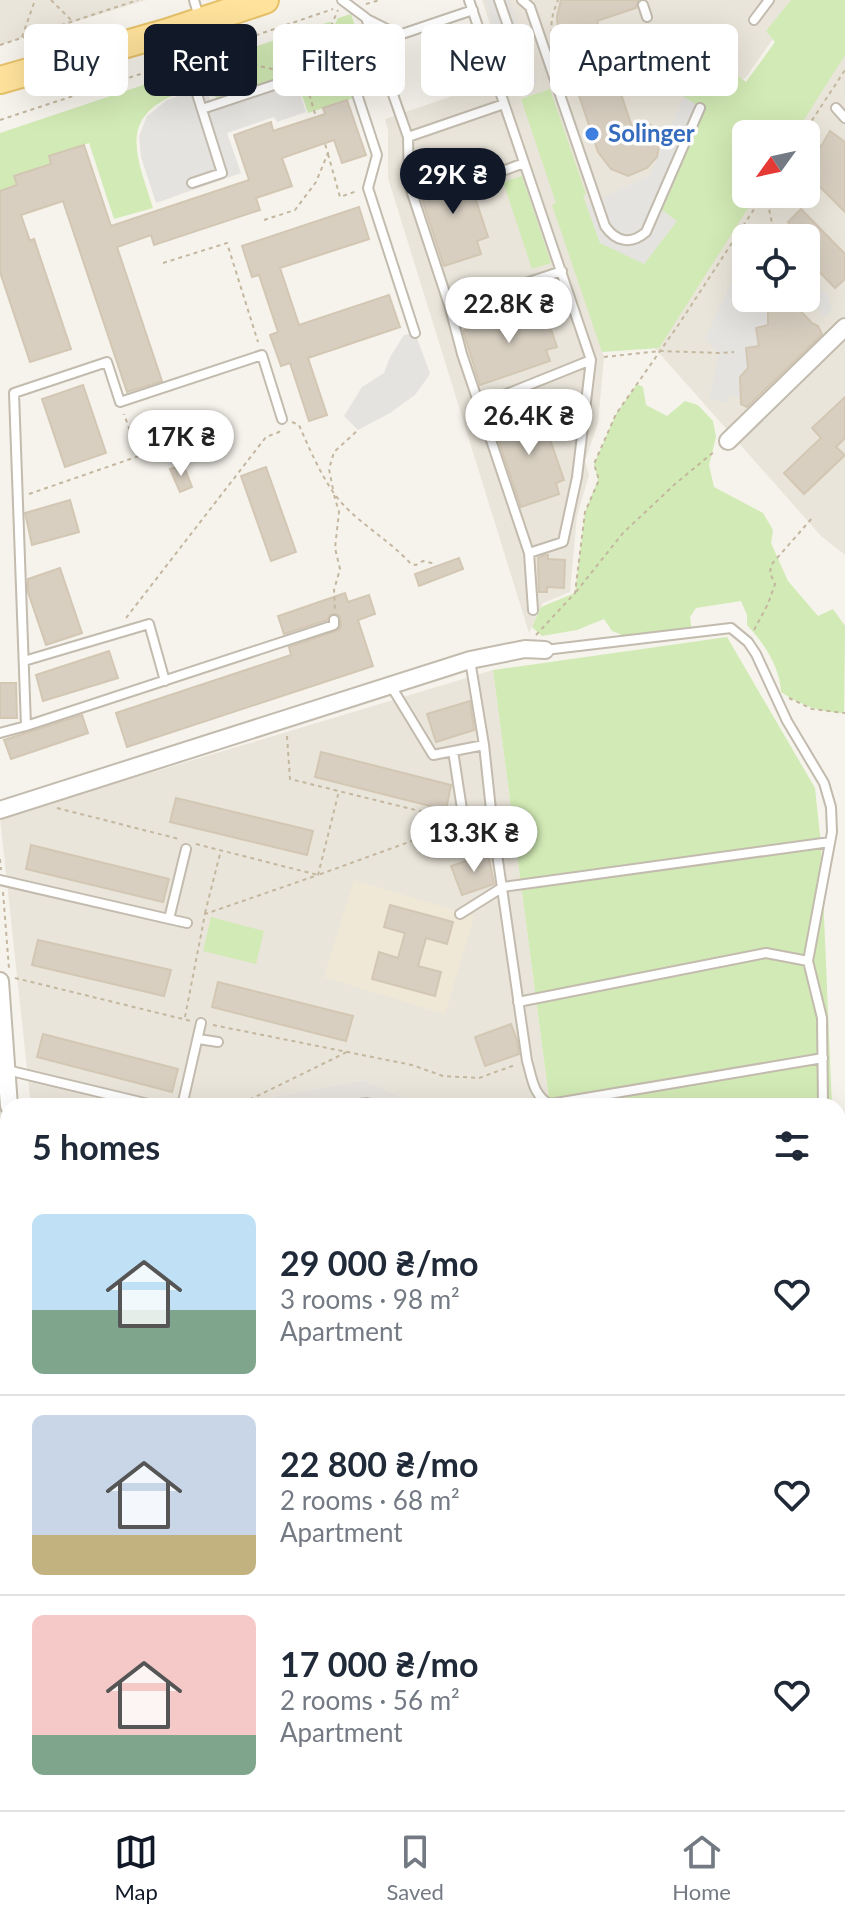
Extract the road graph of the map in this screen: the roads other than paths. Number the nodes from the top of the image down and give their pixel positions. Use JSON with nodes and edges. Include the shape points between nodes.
{"nodes":[{"id":1,"x":265,"y":0,"type":"edge"},
{"id":2,"x":469,"y":0,"type":"edge"},
{"id":3,"x":499,"y":0,"type":"edge"},
{"id":4,"x":522,"y":0,"type":"edge"},
{"id":5,"x":769,"y":0,"type":"edge"},
{"id":6,"x":341,"y":3,"type":"edge"},
{"id":7,"x":643,"y":5,"type":"dead end"},
{"id":8,"x":473,"y":10,"type":"junction"},
{"id":9,"x":190,"y":17,"type":"edge"},
{"id":10,"x":647,"y":17,"type":"dead end"},
{"id":11,"x":366,"y":18,"type":"junction"},
{"id":12,"x":754,"y":20,"type":"dead end"},
{"id":13,"x":507,"y":24,"type":"edge"},
{"id":14,"x":0,"y":80,"type":"edge"},
{"id":15,"x":504,"y":104,"type":"junction"},
{"id":16,"x":700,"y":108,"type":"dead end"},
{"id":17,"x":836,"y":108,"type":"dead end"},
{"id":18,"x":202,"y":109,"type":"junction"},
{"id":19,"x":845,"y":118,"type":"edge"},
{"id":20,"x":408,"y":137,"type":"junction"},
{"id":21,"x":524,"y":163,"type":"junction"},
{"id":22,"x":409,"y":176,"type":"junction"},
{"id":23,"x":192,"y":183,"type":"dead end"},
{"id":24,"x":562,"y":271,"type":"junction"},
{"id":25,"x":450,"y":308,"type":"junction"},
{"id":26,"x":845,"y":327,"type":"edge"},
{"id":27,"x":415,"y":333,"type":"dead end"},
{"id":28,"x":591,"y":360,"type":"junction"},
{"id":29,"x":478,"y":401,"type":"junction"},
{"id":30,"x":282,"y":419,"type":"road end"},
{"id":31,"x":728,"y":441,"type":"road end"},
{"id":32,"x":529,"y":553,"type":"junction"},
{"id":33,"x":533,"y":610,"type":"dead end"},
{"id":34,"x":334,"y":620,"type":"road end"},
{"id":35,"x":545,"y":650,"type":"joint"},
{"id":36,"x":470,"y":660,"type":"junction"},
{"id":37,"x":24,"y":661,"type":"junction"},
{"id":38,"x":165,"y":681,"type":"junction"},
{"id":39,"x":390,"y":686,"type":"junction"},
{"id":40,"x":26,"y":726,"type":"junction"},
{"id":41,"x":0,"y":733,"type":"edge"},
{"id":42,"x":484,"y":745,"type":"junction"},
{"id":43,"x":453,"y":751,"type":"junction"},
{"id":44,"x":0,"y":810,"type":"edge"},
{"id":45,"x":492,"y":819,"type":"junction"},
{"id":46,"x":830,"y":842,"type":"junction"},
{"id":47,"x":189,"y":846,"type":"road end"},
{"id":48,"x":1,"y":880,"type":"edge"},
{"id":49,"x":503,"y":887,"type":"junction"},
{"id":50,"x":460,"y":914,"type":"dead end"},
{"id":51,"x":169,"y":919,"type":"junction"},
{"id":52,"x":187,"y":923,"type":"dead end"},
{"id":53,"x":808,"y":961,"type":"junction"},
{"id":54,"x":0,"y":981,"type":"edge"},
{"id":55,"x":518,"y":1002,"type":"junction"},
{"id":56,"x":201,"y":1023,"type":"road end"},
{"id":57,"x":198,"y":1039,"type":"junction"},
{"id":58,"x":218,"y":1042,"type":"dead end"},
{"id":59,"x":823,"y":1058,"type":"junction"},
{"id":60,"x":6,"y":1070,"type":"junction"},
{"id":61,"x":536,"y":1090,"type":"junction"},
{"id":62,"x":8,"y":1098,"type":"edge"},
{"id":63,"x":123,"y":1098,"type":"edge"},
{"id":64,"x":184,"y":1098,"type":"edge"},
{"id":65,"x":538,"y":1098,"type":"edge"},
{"id":66,"x":540,"y":1098,"type":"edge"},
{"id":67,"x":586,"y":1098,"type":"edge"},
{"id":68,"x":823,"y":1098,"type":"edge"}],
"edges":[{"from":1,"to":9,"type":"main road"},
{"from":2,"to":8,"type":"lane"},
{"from":3,"to":13,"type":"lane"},
{"from":4,"to":16,"type":"lane","via":[[530,7],[605,226],[616,238],[632,240],[646,232]]},
{"from":5,"to":12,"type":"lane"},
{"from":6,"to":11,"type":"lane"},
{"from":7,"to":10,"type":"lane"},
{"from":8,"to":11,"type":"lane","via":[[399,35]]},
{"from":8,"to":15,"type":"lane"},
{"from":9,"to":14,"type":"main road"},
{"from":9,"to":18,"type":"lane"},
{"from":11,"to":20,"type":"lane"},
{"from":15,"to":20,"type":"lane"},
{"from":15,"to":21,"type":"lane"},
{"from":17,"to":19,"type":"lane"},
{"from":18,"to":23,"type":"lane","via":[[222,173]]},
{"from":18,"to":27,"type":"lane","via":[[310,73],[330,76],[356,91],[377,155],[368,188]]},
{"from":20,"to":22,"type":"lane"},
{"from":21,"to":22,"type":"lane","via":[[497,173],[466,156]]},
{"from":21,"to":24,"type":"lane"},
{"from":22,"to":25,"type":"lane"},
{"from":24,"to":25,"type":"lane"},
{"from":24,"to":28,"type":"lane"},
{"from":25,"to":29,"type":"lane"},
{"from":26,"to":31,"type":"street"},
{"from":28,"to":29,"type":"lane"},
{"from":28,"to":32,"type":"lane","via":[[563,542]]},
{"from":29,"to":32,"type":"lane"},
{"from":30,"to":37,"type":"lane","via":[[262,355],[120,402],[107,362],[14,393]]},
{"from":32,"to":33,"type":"lane"},
{"from":34,"to":38,"type":"lane","via":[[334,625]]},
{"from":35,"to":36,"type":"street"},
{"from":35,"to":46,"type":"lane","via":[[731,628],[748,642],[824,783],[831,807]]},
{"from":36,"to":39,"type":"street"},
{"from":36,"to":42,"type":"lane"},
{"from":37,"to":38,"type":"lane","via":[[149,624]]},
{"from":37,"to":40,"type":"lane"},
{"from":38,"to":40,"type":"lane"},
{"from":39,"to":43,"type":"lane","via":[[433,755]]},
{"from":39,"to":44,"type":"street"},
{"from":40,"to":41,"type":"lane"},
{"from":42,"to":43,"type":"lane"},
{"from":42,"to":45,"type":"lane"},
{"from":43,"to":45,"type":"lane","via":[[464,822]]},
{"from":45,"to":49,"type":"lane"},
{"from":46,"to":49,"type":"lane"},
{"from":46,"to":53,"type":"lane"},
{"from":47,"to":51,"type":"lane"},
{"from":48,"to":51,"type":"lane"},
{"from":49,"to":50,"type":"lane"},
{"from":49,"to":55,"type":"lane"},
{"from":51,"to":52,"type":"lane"},
{"from":53,"to":55,"type":"lane","via":[[766,953]]},
{"from":53,"to":59,"type":"lane","via":[[822,1018]]},
{"from":54,"to":60,"type":"street"},
{"from":55,"to":61,"type":"lane"},
{"from":56,"to":57,"type":"lane"},
{"from":57,"to":58,"type":"lane"},
{"from":57,"to":64,"type":"lane"},
{"from":59,"to":67,"type":"lane"},
{"from":59,"to":68,"type":"lane"},
{"from":60,"to":62,"type":"street"},
{"from":60,"to":63,"type":"lane"},
{"from":61,"to":65,"type":"lane"},
{"from":61,"to":66,"type":"lane"}]}
